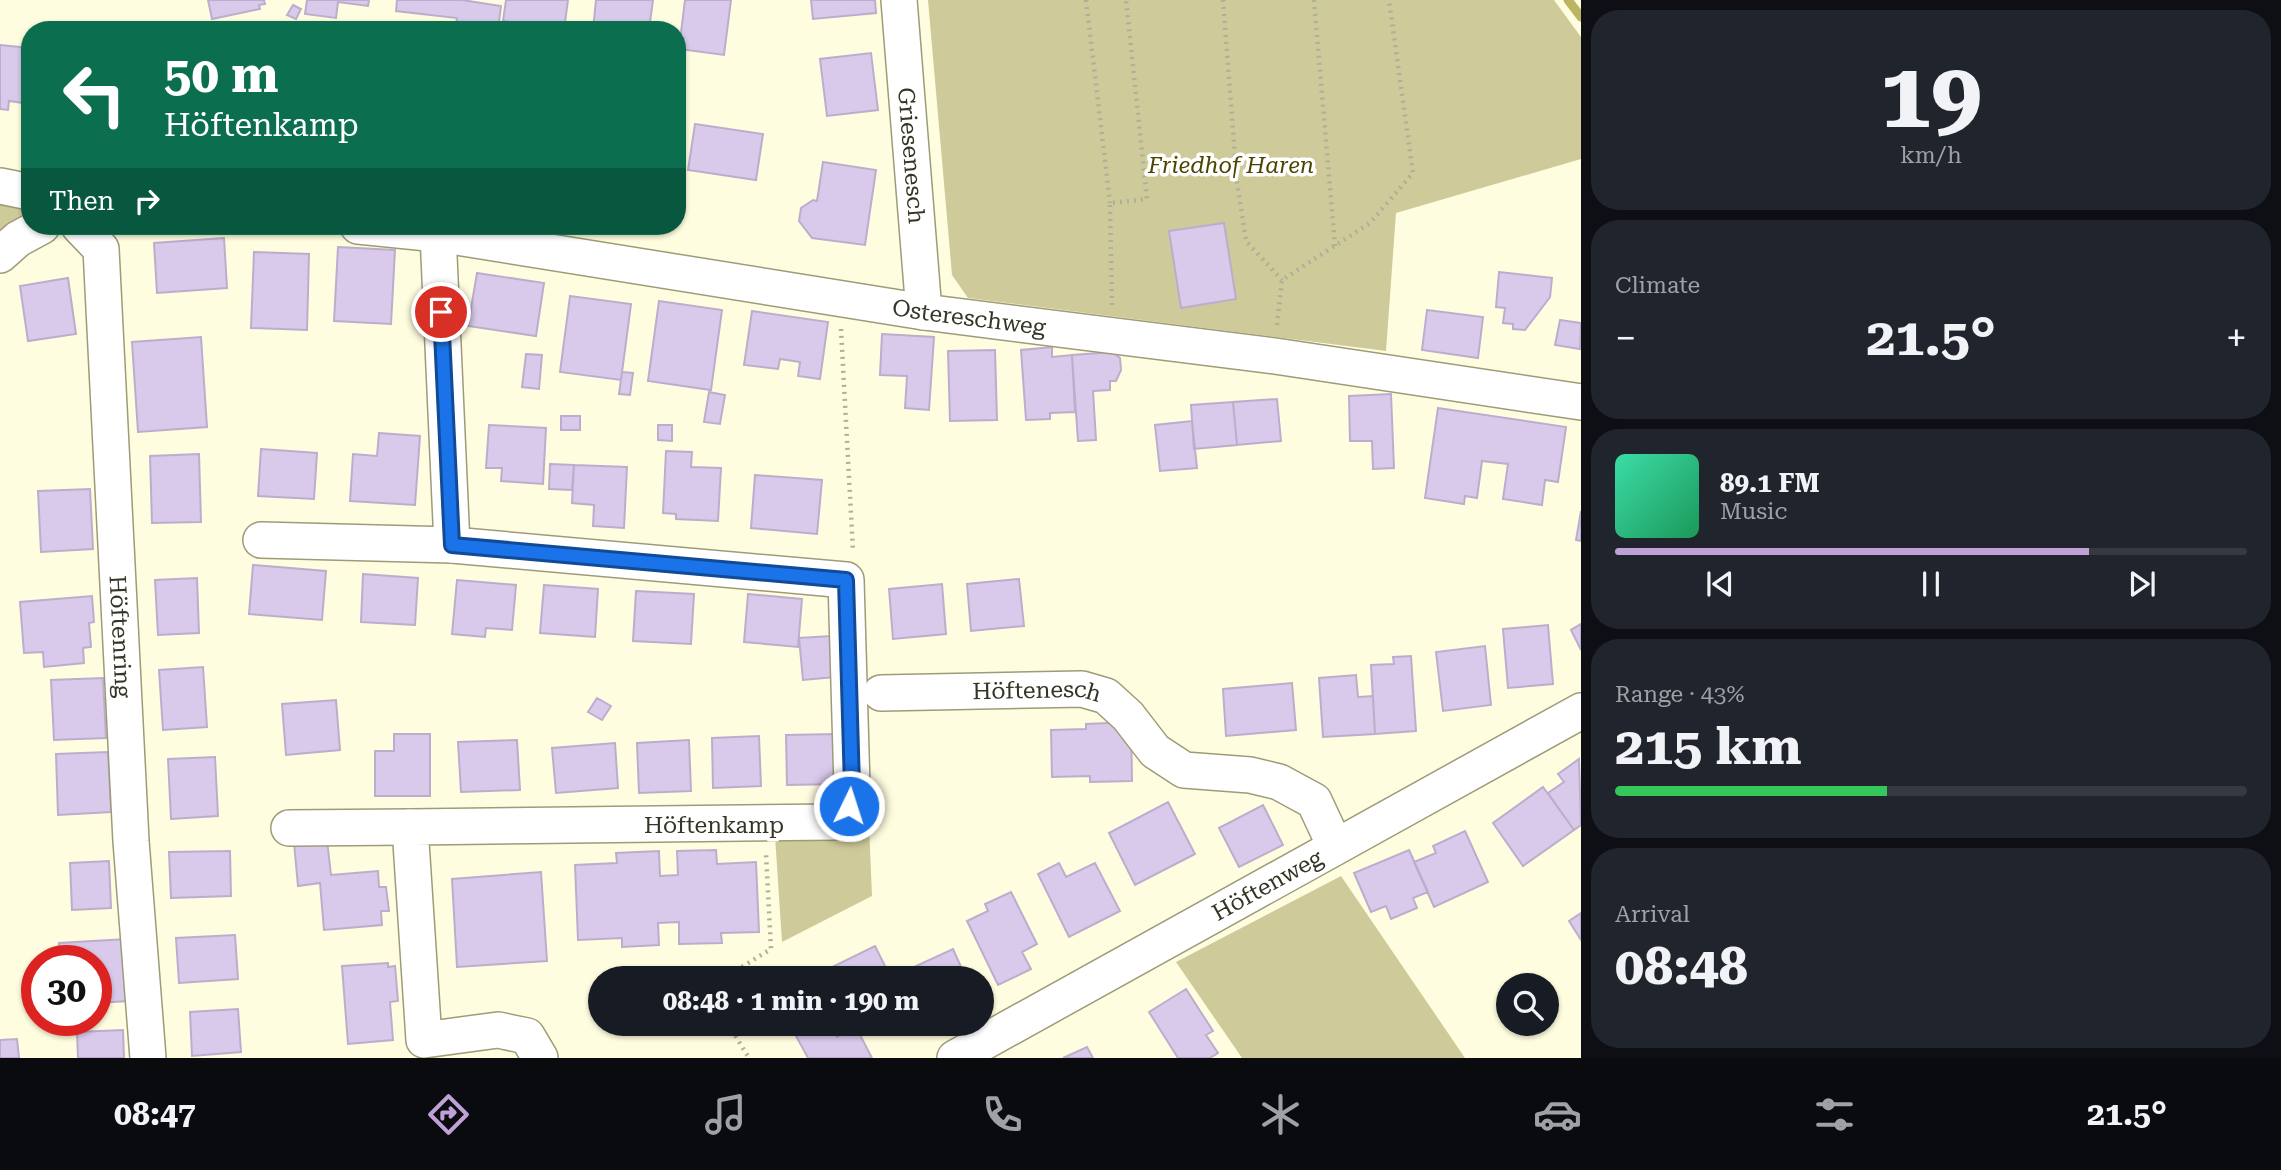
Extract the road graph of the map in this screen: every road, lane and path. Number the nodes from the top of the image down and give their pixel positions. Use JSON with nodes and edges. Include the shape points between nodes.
{"nodes":[{"id":1,"x":899,"y":0,"type":"edge"},
{"id":2,"x":1086,"y":0,"type":"edge"},
{"id":3,"x":1126,"y":0,"type":"edge"},
{"id":4,"x":1223,"y":0,"type":"edge"},
{"id":5,"x":1314,"y":0,"type":"edge"},
{"id":6,"x":1389,"y":0,"type":"edge"},
{"id":7,"x":0,"y":186,"type":"edge"},
{"id":8,"x":21,"y":190,"type":"edge"},
{"id":9,"x":1110,"y":203,"type":"junction"},
{"id":10,"x":25,"y":235,"type":"edge"},
{"id":11,"x":88,"y":235,"type":"edge"},
{"id":12,"x":438,"y":235,"type":"edge"},
{"id":13,"x":444,"y":235,"type":"edge"},
{"id":14,"x":1335,"y":246,"type":"junction"},
{"id":15,"x":0,"y":255,"type":"edge"},
{"id":16,"x":1282,"y":280,"type":"junction"},
{"id":17,"x":839,"y":296,"type":"junction"},
{"id":18,"x":924,"y":312,"type":"junction"},
{"id":19,"x":1113,"y":336,"type":"junction"},
{"id":20,"x":1275,"y":356,"type":"junction"},
{"id":21,"x":1581,"y":402,"type":"edge"},
{"id":22,"x":261,"y":540,"type":"dead end"},
{"id":23,"x":452,"y":545,"type":"junction"},
{"id":24,"x":846,"y":580,"type":"junction"},
{"id":25,"x":881,"y":693,"type":"dead end"},
{"id":26,"x":1581,"y":711,"type":"edge"},
{"id":27,"x":764,"y":825,"type":"junction"},
{"id":28,"x":410,"y":827,"type":"junction"},
{"id":29,"x":289,"y":828,"type":"dead end"},
{"id":30,"x":1335,"y":846,"type":"junction"},
{"id":31,"x":743,"y":966,"type":"edge"},
{"id":32,"x":735,"y":1036,"type":"edge"},
{"id":33,"x":425,"y":1049,"type":"edge"},
{"id":34,"x":148,"y":1058,"type":"edge"},
{"id":35,"x":540,"y":1058,"type":"edge"},
{"id":36,"x":749,"y":1058,"type":"edge"},
{"id":37,"x":955,"y":1058,"type":"edge"}],
"edges":[{"from":1,"to":18,"type":"street","name":"Griesenesch"},
{"from":2,"to":9,"type":"path"},
{"from":3,"to":9,"type":"path","via":[[1147,199]]},
{"from":4,"to":16,"type":"path","via":[[1237,182],[1247,241]]},
{"from":5,"to":14,"type":"path"},
{"from":6,"to":14,"type":"path","via":[[1413,173],[1370,223]]},
{"from":7,"to":8,"type":"street"},
{"from":9,"to":19,"type":"path"},
{"from":10,"to":15,"type":"street"},
{"from":11,"to":34,"type":"street","name":"Höftenring","via":[[102,248],[131,841]]},
{"from":12,"to":23,"type":"street"},
{"from":13,"to":17,"type":"street","name":"Ostereschweg"},
{"from":14,"to":16,"type":"path"},
{"from":16,"to":20,"type":"path"},
{"from":17,"to":18,"type":"street","name":"Ostereschweg"},
{"from":17,"to":24,"type":"path","via":[[854,568]]},
{"from":18,"to":19,"type":"street","name":"Ostereschweg"},
{"from":19,"to":20,"type":"street","name":"Ostereschweg"},
{"from":20,"to":21,"type":"street","name":"Ostereschweg"},
{"from":22,"to":23,"type":"street"},
{"from":23,"to":24,"type":"street"},
{"from":24,"to":27,"type":"street","name":"Höftenkamp","via":[[849,806],[835,822]]},
{"from":25,"to":30,"type":"street","name":"Höftenesch","via":[[1082,689],[1106,696],[1155,751],[1184,770],[1259,777],[1314,801]]},
{"from":26,"to":30,"type":"street","name":"Höftenweg"},
{"from":27,"to":28,"type":"street","name":"Höftenkamp"},
{"from":27,"to":31,"type":"path","via":[[771,949]]},
{"from":28,"to":29,"type":"street","name":"Höftenkamp"},
{"from":28,"to":33,"type":"street"},
{"from":30,"to":37,"type":"street","name":"Höftenweg"},
{"from":32,"to":36,"type":"path"},
{"from":33,"to":35,"type":"street","via":[[498,1030],[527,1036]]}]}
